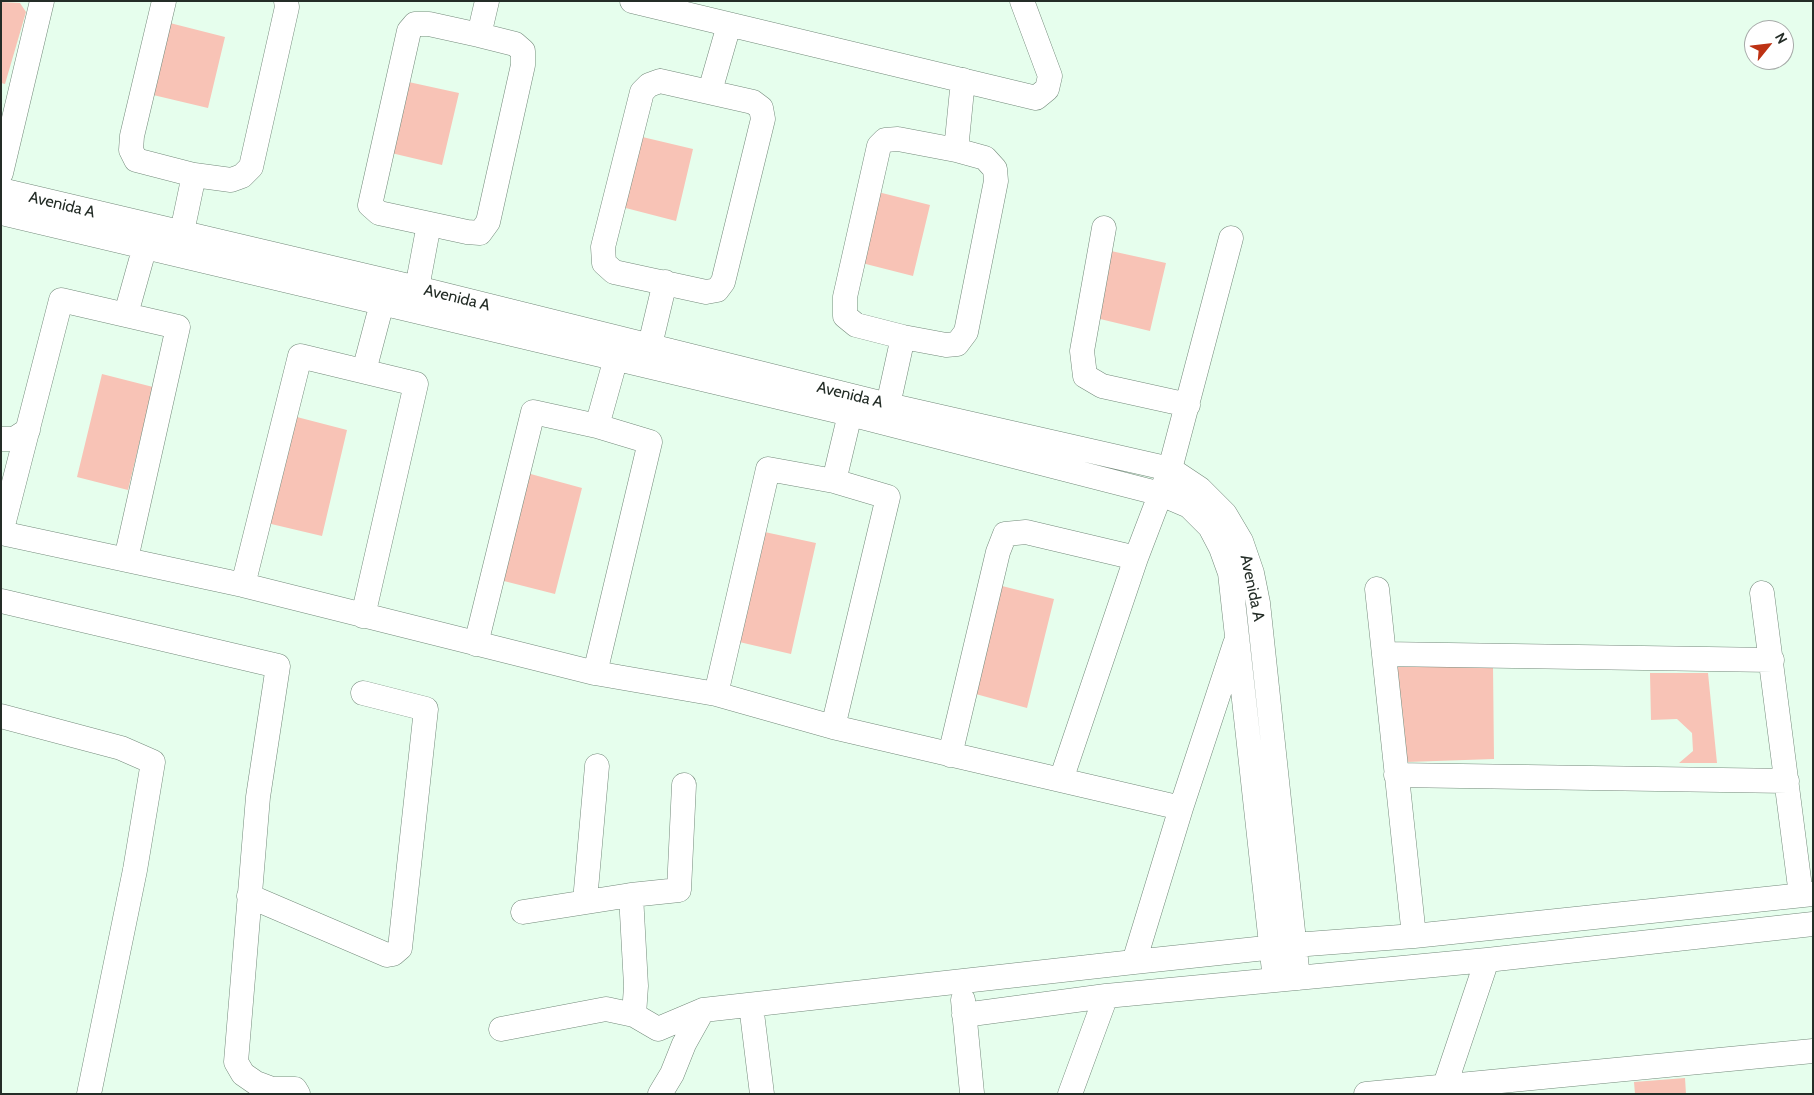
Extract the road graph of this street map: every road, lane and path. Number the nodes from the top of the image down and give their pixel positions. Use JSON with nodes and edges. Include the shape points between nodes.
{"nodes":[{"id":1,"x":42,"y":1,"type":"edge"},
{"id":2,"x":164,"y":1,"type":"edge"},
{"id":3,"x":286,"y":1,"type":"edge"},
{"id":4,"x":487,"y":1,"type":"edge"},
{"id":5,"x":632,"y":1,"type":"edge"},
{"id":6,"x":1022,"y":1,"type":"edge"},
{"id":7,"x":701,"y":9,"type":"edge"},
{"id":8,"x":729,"y":25,"type":"junction"},
{"id":9,"x":479,"y":35,"type":"junction"},
{"id":10,"x":962,"y":80,"type":"junction"},
{"id":11,"x":710,"y":91,"type":"junction"},
{"id":12,"x":956,"y":150,"type":"junction"},
{"id":13,"x":1,"y":173,"type":"edge"},
{"id":14,"x":194,"y":175,"type":"junction"},
{"id":15,"x":1,"y":190,"type":"edge"},
{"id":16,"x":1,"y":212,"type":"edge"},
{"id":17,"x":430,"y":224,"type":"junction"},
{"id":18,"x":1104,"y":228,"type":"dead end"},
{"id":19,"x":182,"y":232,"type":"junction"},
{"id":20,"x":148,"y":236,"type":"junction"},
{"id":21,"x":1231,"y":238,"type":"dead end"},
{"id":22,"x":665,"y":282,"type":"junction"},
{"id":23,"x":417,"y":288,"type":"junction"},
{"id":24,"x":382,"y":303,"type":"junction"},
{"id":25,"x":126,"y":314,"type":"junction"},
{"id":26,"x":903,"y":337,"type":"junction"},
{"id":27,"x":634,"y":352,"type":"junction"},
{"id":28,"x":364,"y":371,"type":"junction"},
{"id":29,"x":888,"y":405,"type":"junction"},
{"id":30,"x":1188,"y":405,"type":"junction"},
{"id":31,"x":850,"y":414,"type":"junction"},
{"id":32,"x":597,"y":426,"type":"junction"},
{"id":33,"x":28,"y":430,"type":"junction"},
{"id":34,"x":1,"y":439,"type":"edge"},
{"id":35,"x":1170,"y":469,"type":"junction"},
{"id":36,"x":834,"y":481,"type":"junction"},
{"id":37,"x":1161,"y":494,"type":"junction"},
{"id":38,"x":1,"y":533,"type":"edge"},
{"id":39,"x":1136,"y":558,"type":"junction"},
{"id":40,"x":126,"y":559,"type":"junction"},
{"id":41,"x":243,"y":585,"type":"junction"},
{"id":42,"x":1377,"y":589,"type":"dead end"},
{"id":43,"x":1762,"y":593,"type":"dead end"},
{"id":44,"x":1,"y":601,"type":"edge"},
{"id":45,"x":363,"y":616,"type":"junction"},
{"id":46,"x":1238,"y":636,"type":"junction"},
{"id":47,"x":476,"y":644,"type":"junction"},
{"id":48,"x":1384,"y":654,"type":"junction"},
{"id":49,"x":1772,"y":660,"type":"junction"},
{"id":50,"x":595,"y":673,"type":"junction"},
{"id":51,"x":363,"y":693,"type":"dead end"},
{"id":52,"x":716,"y":694,"type":"junction"},
{"id":53,"x":1,"y":716,"type":"edge"},
{"id":54,"x":833,"y":727,"type":"junction"},
{"id":55,"x":950,"y":755,"type":"junction"},
{"id":56,"x":597,"y":766,"type":"dead end"},
{"id":57,"x":1396,"y":774,"type":"junction"},
{"id":58,"x":1061,"y":780,"type":"junction"},
{"id":59,"x":1787,"y":781,"type":"junction"},
{"id":60,"x":684,"y":785,"type":"dead end"},
{"id":61,"x":1181,"y":808,"type":"junction"},
{"id":62,"x":631,"y":895,"type":"junction"},
{"id":63,"x":1807,"y":895,"type":"edge"},
{"id":64,"x":250,"y":896,"type":"junction"},
{"id":65,"x":585,"y":902,"type":"junction"},
{"id":66,"x":523,"y":912,"type":"dead end"},
{"id":67,"x":1813,"y":924,"type":"edge"},
{"id":68,"x":1414,"y":936,"type":"junction"},
{"id":69,"x":1283,"y":946,"type":"junction"},
{"id":70,"x":1488,"y":960,"type":"junction"},
{"id":71,"x":1134,"y":962,"type":"junction"},
{"id":72,"x":1286,"y":979,"type":"junction"},
{"id":73,"x":961,"y":981,"type":"junction"},
{"id":74,"x":1106,"y":996,"type":"junction"},
{"id":75,"x":751,"y":1005,"type":"junction"},
{"id":76,"x":703,"y":1010,"type":"junction"},
{"id":77,"x":964,"y":1014,"type":"junction"},
{"id":78,"x":634,"y":1015,"type":"junction"},
{"id":79,"x":501,"y":1029,"type":"dead end"},
{"id":80,"x":1813,"y":1051,"type":"edge"},
{"id":81,"x":1443,"y":1090,"type":"edge"},
{"id":82,"x":972,"y":1093,"type":"edge"},
{"id":83,"x":89,"y":1094,"type":"edge"},
{"id":84,"x":298,"y":1094,"type":"edge"},
{"id":85,"x":660,"y":1094,"type":"edge"},
{"id":86,"x":762,"y":1094,"type":"edge"},
{"id":87,"x":1070,"y":1094,"type":"edge"},
{"id":88,"x":1366,"y":1094,"type":"edge"}],
"edges":[{"from":1,"to":13,"type":"street"},
{"from":2,"to":14,"type":"street","via":[[130,150],[136,160]]},
{"from":3,"to":14,"type":"street","via":[[251,167],[242,176],[231,180]]},
{"from":4,"to":9,"type":"street"},
{"from":5,"to":7,"type":"street"},
{"from":6,"to":10,"type":"street","via":[[1050,76],[1047,90],[1036,98]]},
{"from":7,"to":8,"type":"street"},
{"from":8,"to":10,"type":"street"},
{"from":8,"to":11,"type":"street"},
{"from":9,"to":17,"type":"street","via":[[515,44],[523,50],[524,65],[488,222],[480,233]]},
{"from":9,"to":17,"type":"street","via":[[429,24],[415,24],[409,31],[370,205],[379,212]]},
{"from":10,"to":12,"type":"street"},
{"from":11,"to":22,"type":"street","via":[[753,102],[761,108],[763,119],[723,282],[718,290],[706,292]]},
{"from":11,"to":22,"type":"street","via":[[660,81],[642,92],[603,247],[604,263],[614,272]]},
{"from":12,"to":26,"type":"street","via":[[985,158],[995,168],[996,181],[966,332],[957,344]]},
{"from":12,"to":26,"type":"street","via":[[898,139],[885,140],[879,146],[845,297],[845,316],[856,325]]},
{"from":14,"to":19,"type":"street"},
{"from":15,"to":20,"type":"street","name":"Avenida A"},
{"from":16,"to":20,"type":"street","name":"Avenida A"},
{"from":17,"to":23,"type":"street"},
{"from":18,"to":30,"type":"street","via":[[1082,351],[1085,376],[1102,386]]},
{"from":19,"to":20,"type":"street","name":"Avenida A"},
{"from":19,"to":23,"type":"street","name":"Avenida A"},
{"from":20,"to":24,"type":"street","name":"Avenida A"},
{"from":20,"to":25,"type":"street"},
{"from":21,"to":30,"type":"street"},
{"from":22,"to":27,"type":"street"},
{"from":23,"to":27,"type":"street","name":"Avenida A"},
{"from":24,"to":27,"type":"street","name":"Avenida A"},
{"from":24,"to":28,"type":"street"},
{"from":25,"to":33,"type":"street","via":[[61,300]]},
{"from":25,"to":40,"type":"street","via":[[178,327]]},
{"from":26,"to":29,"type":"street"},
{"from":27,"to":29,"type":"street","name":"Avenida A"},
{"from":27,"to":31,"type":"street","name":"Avenida A"},
{"from":27,"to":32,"type":"street"},
{"from":28,"to":41,"type":"street","via":[[300,356]]},
{"from":28,"to":45,"type":"street","via":[[416,384]]},
{"from":29,"to":35,"type":"street","name":"Avenida A"},
{"from":30,"to":35,"type":"street"},
{"from":31,"to":36,"type":"street"},
{"from":31,"to":37,"type":"street","name":"Avenida A"},
{"from":32,"to":47,"type":"street","via":[[533,412]]},
{"from":32,"to":50,"type":"street","via":[[650,442]]},
{"from":33,"to":34,"type":"street","via":[[14,438]]},
{"from":33,"to":38,"type":"street"},
{"from":35,"to":37,"type":"street"},
{"from":35,"to":69,"type":"street","name":"Avenida A","via":[[1200,489],[1225,514],[1241,540],[1252,573],[1259,613]]},
{"from":36,"to":52,"type":"street","via":[[768,469]]},
{"from":36,"to":54,"type":"street","via":[[888,497]]},
{"from":37,"to":39,"type":"street"},
{"from":37,"to":46,"type":"street","name":"Avenida A","via":[[1189,506],[1210,527],[1218,541],[1230,573]]},
{"from":38,"to":40,"type":"street"},
{"from":39,"to":55,"type":"street","via":[[1026,532],[1005,534]]},
{"from":39,"to":58,"type":"street"},
{"from":40,"to":41,"type":"street"},
{"from":41,"to":45,"type":"street"},
{"from":42,"to":48,"type":"street"},
{"from":43,"to":49,"type":"street"},
{"from":44,"to":64,"type":"street","via":[[278,666],[258,797]]},
{"from":45,"to":47,"type":"street"},
{"from":46,"to":61,"type":"street"},
{"from":46,"to":69,"type":"street","name":"Avenida A"},
{"from":47,"to":50,"type":"street"},
{"from":48,"to":49,"type":"street"},
{"from":48,"to":57,"type":"street"},
{"from":49,"to":59,"type":"street"},
{"from":50,"to":52,"type":"street"},
{"from":51,"to":64,"type":"street","via":[[426,709],[400,948],[387,955]]},
{"from":52,"to":54,"type":"street"},
{"from":53,"to":83,"type":"street","via":[[121,748],[153,762],[135,870]]},
{"from":54,"to":55,"type":"street"},
{"from":55,"to":58,"type":"street"},
{"from":56,"to":65,"type":"street"},
{"from":57,"to":59,"type":"street"},
{"from":57,"to":68,"type":"street"},
{"from":58,"to":61,"type":"street"},
{"from":59,"to":63,"type":"street"},
{"from":60,"to":62,"type":"street","via":[[679,890]]},
{"from":61,"to":71,"type":"street"},
{"from":62,"to":65,"type":"street"},
{"from":62,"to":78,"type":"street","via":[[636,986]]},
{"from":63,"to":68,"type":"street"},
{"from":64,"to":84,"type":"street","via":[[236,1062],[243,1074],[256,1083],[272,1089],[295,1089]]},
{"from":65,"to":66,"type":"street"},
{"from":67,"to":70,"type":"street"},
{"from":68,"to":69,"type":"street"},
{"from":69,"to":71,"type":"street"},
{"from":69,"to":72,"type":"street","name":"Avenida A"},
{"from":70,"to":72,"type":"street"},
{"from":70,"to":81,"type":"street"},
{"from":71,"to":73,"type":"street"},
{"from":72,"to":74,"type":"street"},
{"from":73,"to":75,"type":"street"},
{"from":73,"to":77,"type":"street"},
{"from":74,"to":77,"type":"street"},
{"from":74,"to":87,"type":"street"},
{"from":75,"to":76,"type":"street"},
{"from":75,"to":86,"type":"street"},
{"from":76,"to":78,"type":"street","via":[[658,1029]]},
{"from":76,"to":85,"type":"street"},
{"from":77,"to":82,"type":"street"},
{"from":78,"to":79,"type":"street","via":[[606,1009]]},
{"from":80,"to":81,"type":"street"},
{"from":81,"to":88,"type":"street"}]}
